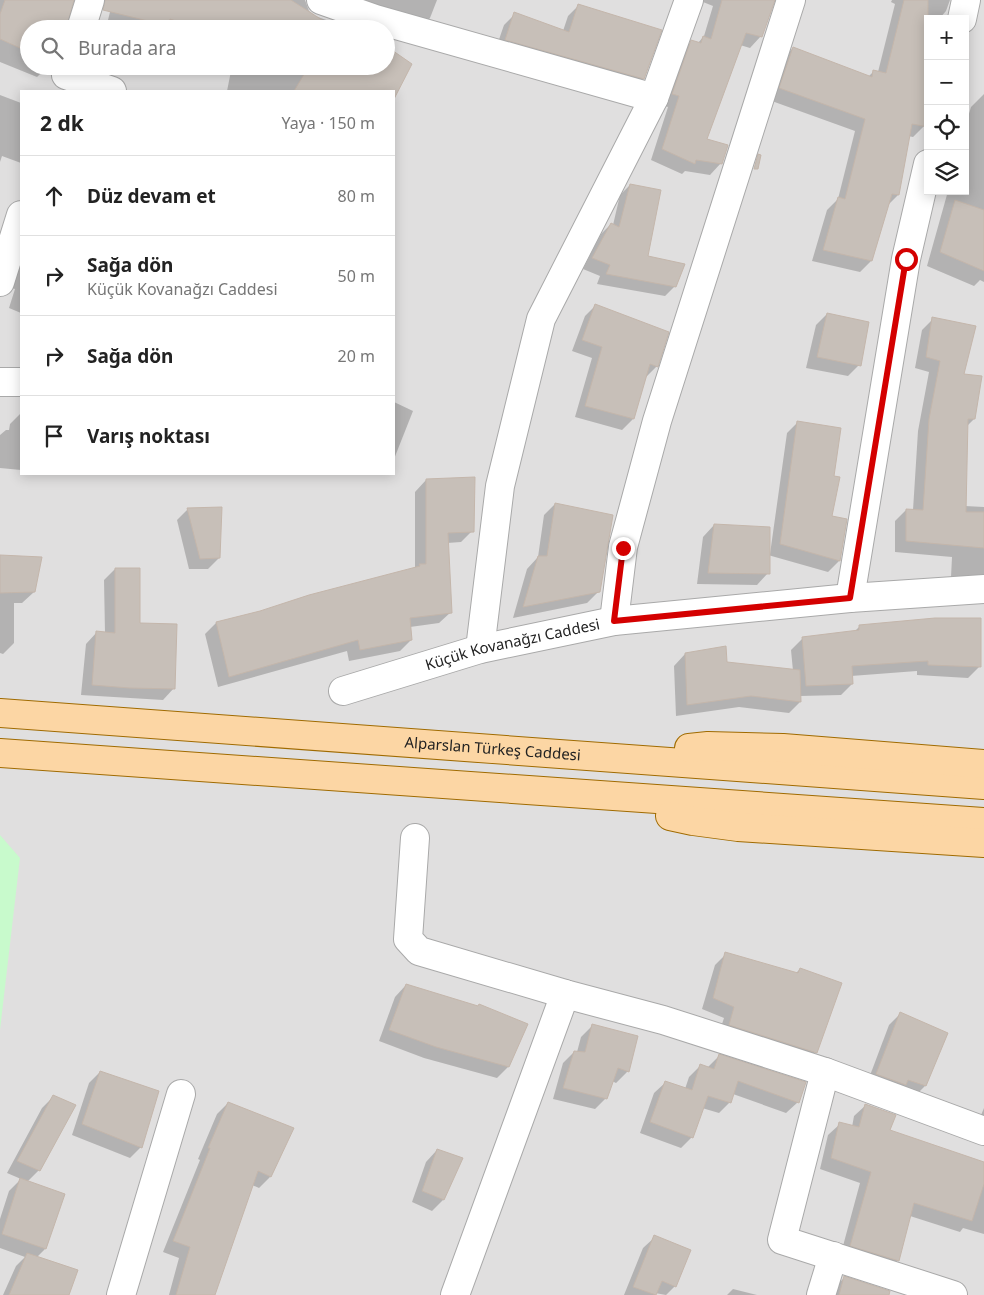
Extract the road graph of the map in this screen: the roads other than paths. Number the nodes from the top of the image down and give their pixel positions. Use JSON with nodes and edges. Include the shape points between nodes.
{"nodes":[{"id":1,"x":90,"y":0,"type":"edge"},
{"id":2,"x":321,"y":0,"type":"edge"},
{"id":3,"x":689,"y":0,"type":"edge"},
{"id":4,"x":791,"y":0,"type":"edge"},
{"id":5,"x":966,"y":0,"type":"edge"},
{"id":6,"x":963,"y":15,"type":"edge"},
{"id":7,"x":84,"y":20,"type":"edge"},
{"id":8,"x":379,"y":20,"type":"edge"},
{"id":9,"x":395,"y":25,"type":"edge"},
{"id":10,"x":65,"y":77,"type":"edge"},
{"id":11,"x":109,"y":90,"type":"edge"},
{"id":12,"x":654,"y":98,"type":"junction"},
{"id":13,"x":924,"y":181,"type":"edge"},
{"id":14,"x":20,"y":218,"type":"edge"},
{"id":15,"x":0,"y":282,"type":"edge"},
{"id":16,"x":0,"y":382,"type":"edge"},
{"id":17,"x":20,"y":382,"type":"edge"},
{"id":18,"x":984,"y":589,"type":"edge"},
{"id":19,"x":850,"y":598,"type":"junction"},
{"id":20,"x":614,"y":621,"type":"junction"},
{"id":21,"x":480,"y":649,"type":"junction"},
{"id":22,"x":343,"y":690,"type":"dead end"},
{"id":23,"x":0,"y":713,"type":"edge"},
{"id":24,"x":0,"y":753,"type":"edge"},
{"id":25,"x":628,"y":758,"type":"junction"},
{"id":26,"x":984,"y":764,"type":"edge"},
{"id":27,"x":984,"y":785,"type":"edge"},
{"id":28,"x":611,"y":797,"type":"junction"},
{"id":29,"x":984,"y":822,"type":"edge"},
{"id":30,"x":415,"y":838,"type":"dead end"},
{"id":31,"x":984,"y":843,"type":"edge"},
{"id":32,"x":565,"y":994,"type":"junction"},
{"id":33,"x":825,"y":1072,"type":"junction"},
{"id":34,"x":181,"y":1094,"type":"dead end"},
{"id":35,"x":984,"y":1131,"type":"edge"},
{"id":36,"x":833,"y":1256,"type":"junction"},
{"id":37,"x":122,"y":1295,"type":"edge"},
{"id":38,"x":455,"y":1295,"type":"edge"},
{"id":39,"x":821,"y":1295,"type":"edge"},
{"id":40,"x":953,"y":1295,"type":"edge"}],
"edges":[{"from":1,"to":7,"type":"street"},
{"from":2,"to":8,"type":"street"},
{"from":3,"to":12,"type":"street"},
{"from":4,"to":20,"type":"street","via":[[657,421],[623,548]]},
{"from":5,"to":6,"type":"street"},
{"from":9,"to":12,"type":"street"},
{"from":10,"to":11,"type":"street"},
{"from":12,"to":21,"type":"street","via":[[541,319],[500,486]]},
{"from":13,"to":19,"type":"street","via":[[906,259]]},
{"from":14,"to":15,"type":"street"},
{"from":16,"to":17,"type":"street"},
{"from":18,"to":19,"type":"street","name":"Küçük Kovanağzı Caddesi"},
{"from":19,"to":20,"type":"street","name":"Küçük Kovanağzı Caddesi"},
{"from":20,"to":21,"type":"street","name":"Küçük Kovanağzı Caddesi"},
{"from":21,"to":22,"type":"street","name":"Küçük Kovanağzı Caddesi"},
{"from":23,"to":25,"type":"main road","name":"Alparslan Türkeş Caddesi"},
{"from":24,"to":28,"type":"main road"},
{"from":25,"to":26,"type":"main road","via":[[708,746],[744,746]]},
{"from":25,"to":27,"type":"main road","name":"Alparslan Türkeş Caddesi"},
{"from":28,"to":29,"type":"main road"},
{"from":28,"to":31,"type":"main road","via":[[654,812],[738,827]]},
{"from":30,"to":32,"type":"street","via":[[408,939],[420,951]]},
{"from":32,"to":33,"type":"street","via":[[663,1020]]},
{"from":32,"to":38,"type":"street"},
{"from":33,"to":35,"type":"street"},
{"from":33,"to":36,"type":"street","via":[[782,1240]]},
{"from":34,"to":37,"type":"street"},
{"from":36,"to":39,"type":"street"},
{"from":36,"to":40,"type":"street"}]}
